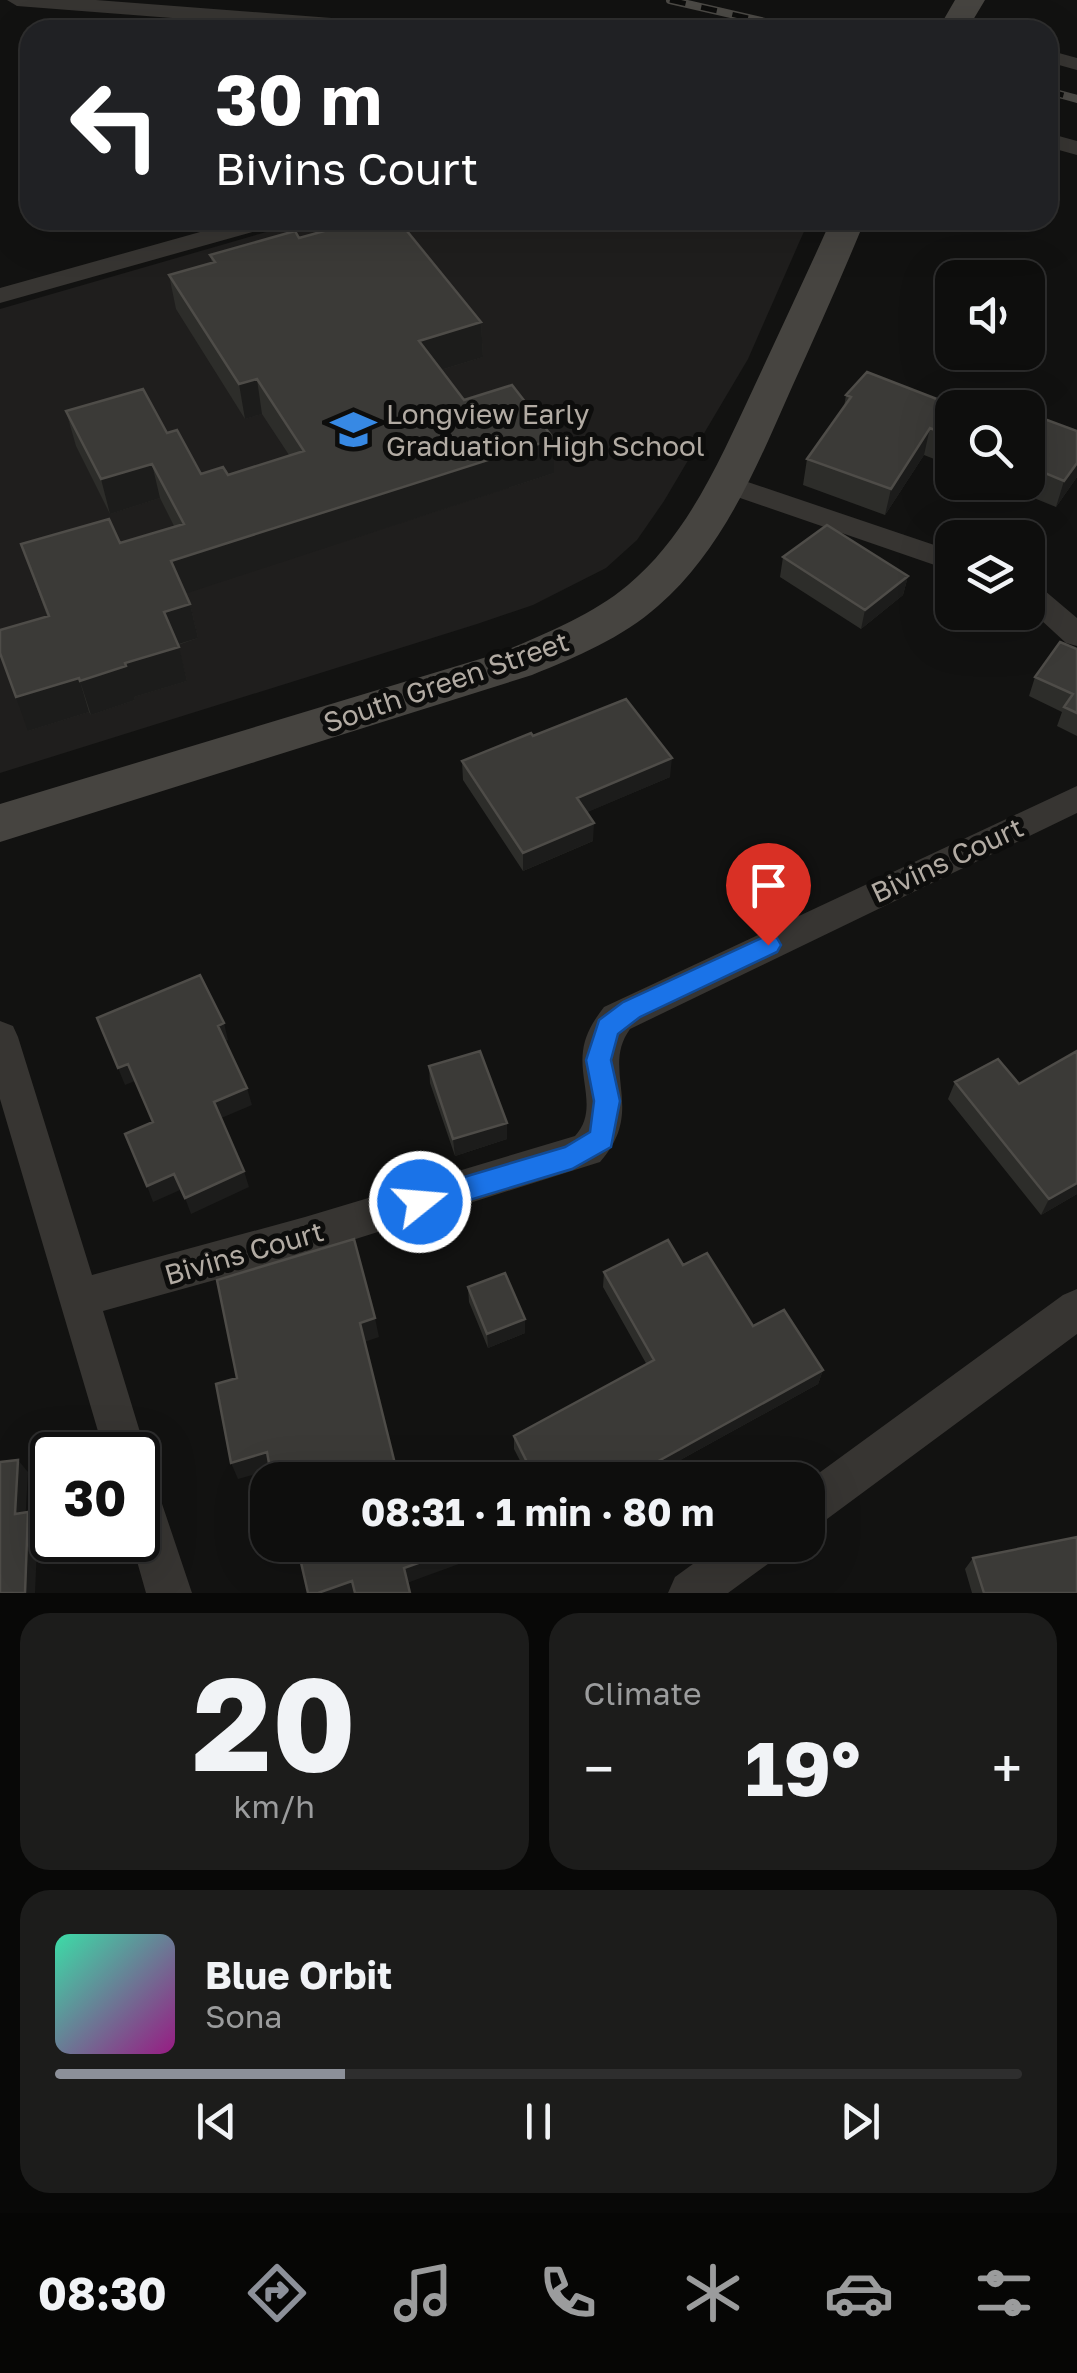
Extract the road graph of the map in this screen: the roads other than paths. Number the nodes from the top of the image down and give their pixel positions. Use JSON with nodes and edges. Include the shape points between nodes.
{"nodes":[{"id":1,"x":17,"y":0,"type":"edge"},
{"id":2,"x":278,"y":20,"type":"edge"},
{"id":3,"x":234,"y":230,"type":"edge"},
{"id":4,"x":843,"y":230,"type":"edge"},
{"id":5,"x":0,"y":296,"type":"edge"},
{"id":6,"x":728,"y":484,"type":"junction"},
{"id":7,"x":935,"y":556,"type":"edge"},
{"id":8,"x":1045,"y":607,"type":"edge"},
{"id":9,"x":1077,"y":635,"type":"edge"},
{"id":10,"x":1077,"y":799,"type":"edge"},
{"id":11,"x":0,"y":823,"type":"edge"},
{"id":12,"x":0,"y":1037,"type":"edge"},
{"id":13,"x":77,"y":1299,"type":"junction"},
{"id":14,"x":1077,"y":1308,"type":"edge"},
{"id":15,"x":119,"y":1432,"type":"edge"},
{"id":16,"x":825,"y":1494,"type":"edge"},
{"id":17,"x":159,"y":1562,"type":"edge"},
{"id":18,"x":733,"y":1562,"type":"edge"},
{"id":19,"x":169,"y":1593,"type":"edge"},
{"id":20,"x":691,"y":1593,"type":"edge"}],
"edges":[{"from":1,"to":2,"type":"street"},
{"from":3,"to":5,"type":"street"},
{"from":4,"to":6,"type":"street","name":"South Green Street"},
{"from":6,"to":7,"type":"street"},
{"from":6,"to":11,"type":"street","name":"South Green Street","via":[[648,592],[590,632],[489,672]]},
{"from":8,"to":9,"type":"street"},
{"from":10,"to":13,"type":"street","name":"Bivins Court","via":[[617,1018],[600,1044],[607,1122],[602,1138],[587,1150]]},
{"from":12,"to":13,"type":"street"},
{"from":13,"to":15,"type":"street"},
{"from":14,"to":16,"type":"street"},
{"from":17,"to":19,"type":"street"},
{"from":18,"to":20,"type":"street"}]}
